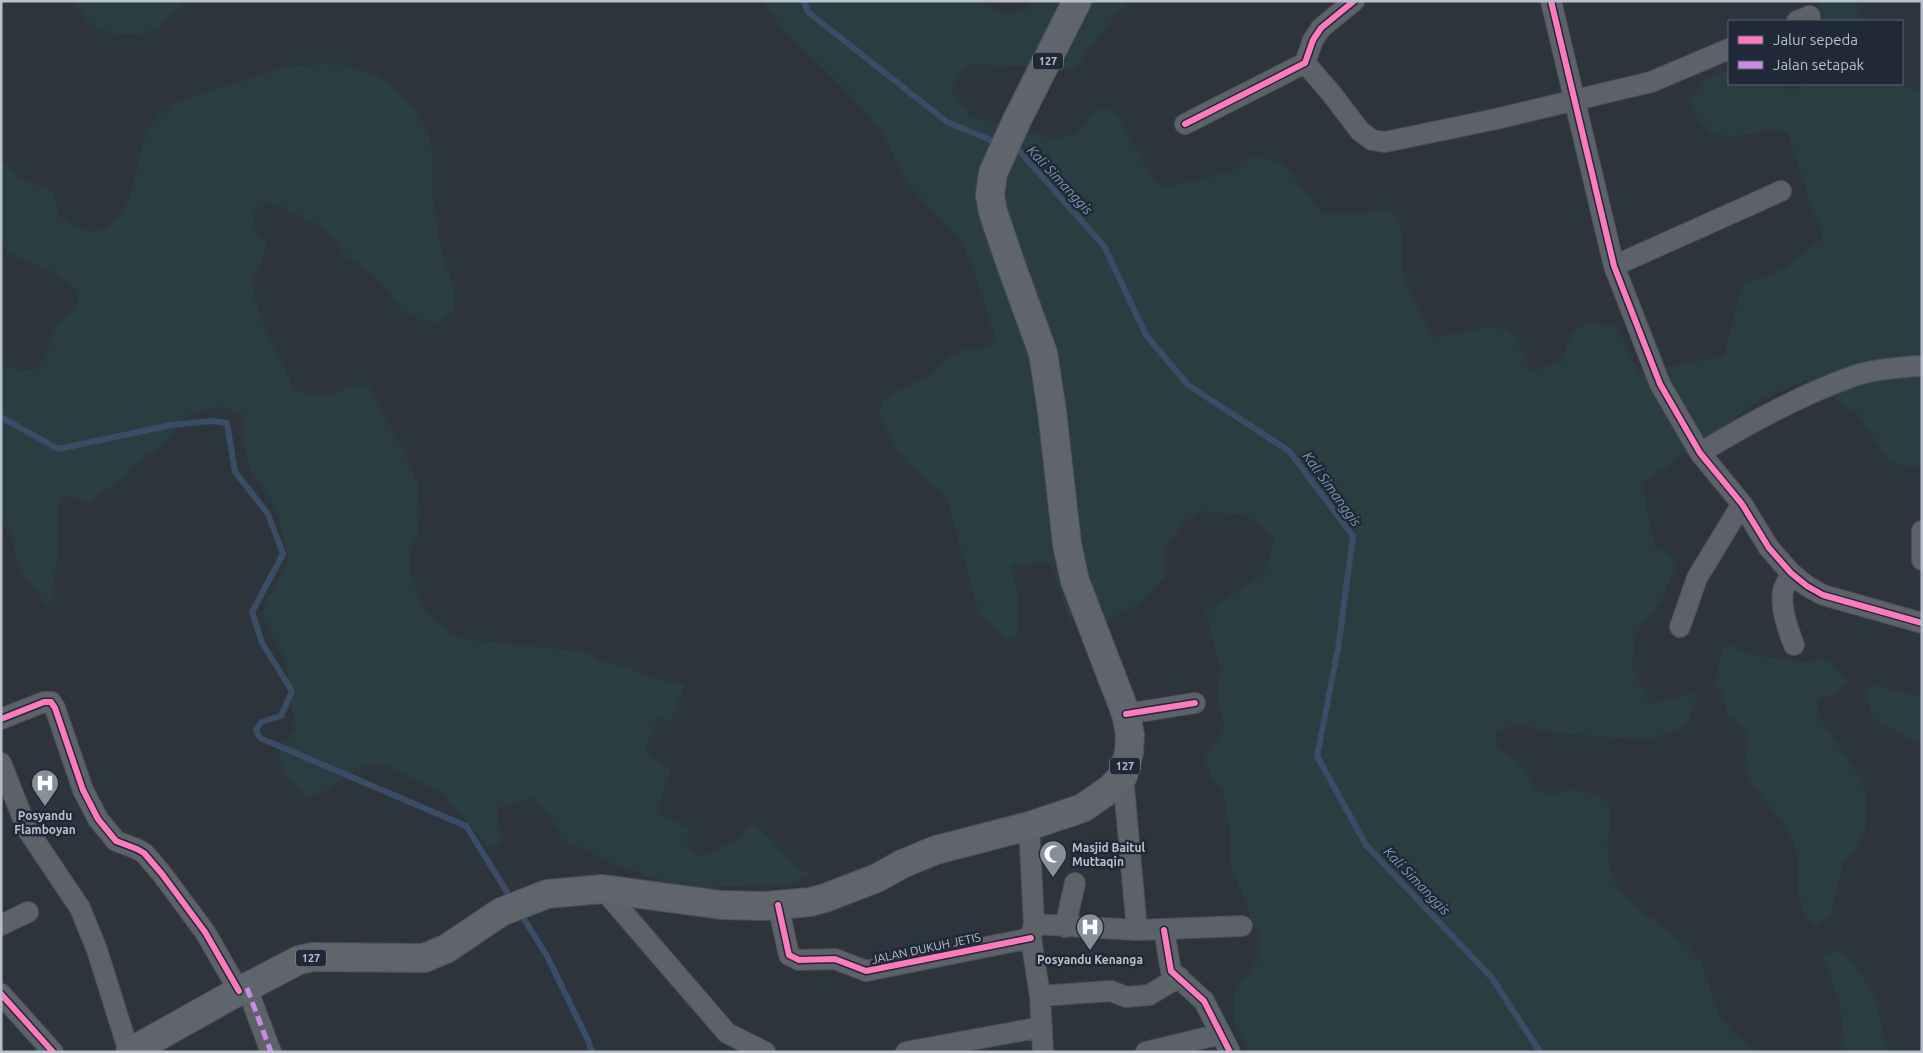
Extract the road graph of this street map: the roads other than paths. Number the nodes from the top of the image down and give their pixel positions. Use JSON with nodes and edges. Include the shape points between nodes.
{"nodes":[{"id":1,"x":1077,"y":1,"type":"edge"},
{"id":2,"x":1354,"y":1,"type":"edge"},
{"id":3,"x":1551,"y":1,"type":"edge"},
{"id":4,"x":1728,"y":49,"type":"edge"},
{"id":5,"x":1305,"y":64,"type":"junction"},
{"id":6,"x":1574,"y":100,"type":"junction"},
{"id":7,"x":1186,"y":124,"type":"dead end"},
{"id":8,"x":1781,"y":192,"type":"dead end"},
{"id":9,"x":1614,"y":266,"type":"junction"},
{"id":10,"x":1922,"y":366,"type":"edge"},
{"id":11,"x":1700,"y":453,"type":"junction"},
{"id":12,"x":1742,"y":504,"type":"junction"},
{"id":13,"x":1922,"y":531,"type":"edge"},
{"id":14,"x":1922,"y":560,"type":"edge"},
{"id":15,"x":1791,"y":573,"type":"junction"},
{"id":16,"x":1922,"y":623,"type":"edge"},
{"id":17,"x":1680,"y":627,"type":"dead end"},
{"id":18,"x":1794,"y":645,"type":"dead end"},
{"id":19,"x":1195,"y":703,"type":"dead end"},
{"id":20,"x":1126,"y":714,"type":"junction"},
{"id":21,"x":1,"y":719,"type":"edge"},
{"id":22,"x":1,"y":763,"type":"edge"},
{"id":23,"x":1123,"y":776,"type":"junction"},
{"id":24,"x":1029,"y":826,"type":"junction"},
{"id":25,"x":1075,"y":882,"type":"dead end"},
{"id":26,"x":603,"y":889,"type":"junction"},
{"id":27,"x":778,"y":905,"type":"junction"},
{"id":28,"x":28,"y":912,"type":"dead end"},
{"id":29,"x":1,"y":925,"type":"edge"},
{"id":30,"x":1242,"y":926,"type":"dead end"},
{"id":31,"x":1065,"y":927,"type":"junction"},
{"id":32,"x":1137,"y":930,"type":"junction"},
{"id":33,"x":1164,"y":930,"type":"junction"},
{"id":34,"x":1033,"y":931,"type":"junction"},
{"id":35,"x":1179,"y":978,"type":"junction"},
{"id":36,"x":243,"y":990,"type":"junction"},
{"id":37,"x":1,"y":994,"type":"edge"},
{"id":38,"x":1040,"y":996,"type":"junction"},
{"id":39,"x":1042,"y":1027,"type":"junction"},
{"id":40,"x":1221,"y":1034,"type":"junction"},
{"id":41,"x":53,"y":1052,"type":"edge"},
{"id":42,"x":129,"y":1052,"type":"edge"},
{"id":43,"x":271,"y":1052,"type":"edge"},
{"id":44,"x":765,"y":1052,"type":"edge"},
{"id":45,"x":906,"y":1052,"type":"edge"},
{"id":46,"x":1043,"y":1052,"type":"edge"},
{"id":47,"x":1146,"y":1052,"type":"edge"},
{"id":48,"x":1230,"y":1052,"type":"edge"}],
"edges":[{"from":1,"to":20,"type":"main road","number":"127","via":[[993,173],[990,196],[1043,353],[1067,544],[1075,581]]},
{"from":2,"to":5,"type":"street","via":[[1321,28]]},
{"from":3,"to":6,"type":"street"},
{"from":4,"to":6,"type":"street","via":[[1651,82]]},
{"from":5,"to":6,"type":"street","via":[[1360,131],[1372,140],[1385,142]]},
{"from":5,"to":7,"type":"street"},
{"from":6,"to":9,"type":"street"},
{"from":8,"to":9,"type":"street"},
{"from":9,"to":11,"type":"street","via":[[1660,384]]},
{"from":10,"to":11,"type":"street","via":[[1855,376],[1747,424]]},
{"from":11,"to":12,"type":"street"},
{"from":12,"to":15,"type":"street","via":[[1769,548]]},
{"from":12,"to":17,"type":"street","via":[[1697,578]]},
{"from":13,"to":14,"type":"street"},
{"from":15,"to":16,"type":"street","via":[[1823,595]]},
{"from":15,"to":18,"type":"street","via":[[1783,591],[1783,605]]},
{"from":19,"to":20,"type":"street"},
{"from":20,"to":23,"type":"main road","number":"127","via":[[1130,735]]},
{"from":21,"to":36,"type":"street","via":[[51,702],[83,790],[98,819],[116,841],[144,853],[162,874]]},
{"from":22,"to":42,"type":"street","via":[[27,829],[80,908],[97,950]]},
{"from":23,"to":24,"type":"main road","number":"127","via":[[1083,808]]},
{"from":23,"to":32,"type":"street"},
{"from":24,"to":27,"type":"main road","number":"127","via":[[936,850],[841,893],[810,902]]},
{"from":24,"to":34,"type":"street"},
{"from":25,"to":31,"type":"street"},
{"from":26,"to":27,"type":"main road","number":"127","via":[[721,905]]},
{"from":26,"to":36,"type":"main road","number":"127","via":[[547,894],[501,912],[446,949],[424,958],[313,957],[299,960]]},
{"from":26,"to":44,"type":"street","via":[[727,1033]]},
{"from":27,"to":34,"type":"street","name":"JALAN DUKUH JETIS","via":[[788,955],[799,960],[835,959],[866,972]]},
{"from":28,"to":29,"type":"street"},
{"from":30,"to":33,"type":"street","name":"JALAN DUKUH JETIS"},
{"from":31,"to":32,"type":"street","name":"JALAN DUKUH JETIS"},
{"from":31,"to":34,"type":"street","name":"JALAN DUKUH JETIS"},
{"from":32,"to":33,"type":"street","name":"JALAN DUKUH JETIS"},
{"from":33,"to":35,"type":"street","via":[[1171,971]]},
{"from":34,"to":38,"type":"street"},
{"from":35,"to":38,"type":"street","via":[[1149,995],[1126,997],[1112,992]]},
{"from":35,"to":40,"type":"street","via":[[1204,1001]]},
{"from":36,"to":42,"type":"main road","number":"127"},
{"from":36,"to":43,"type":"street"},
{"from":37,"to":41,"type":"street"},
{"from":38,"to":39,"type":"street"},
{"from":39,"to":45,"type":"street"},
{"from":39,"to":46,"type":"street"},
{"from":40,"to":47,"type":"street"},
{"from":40,"to":48,"type":"street"}]}
